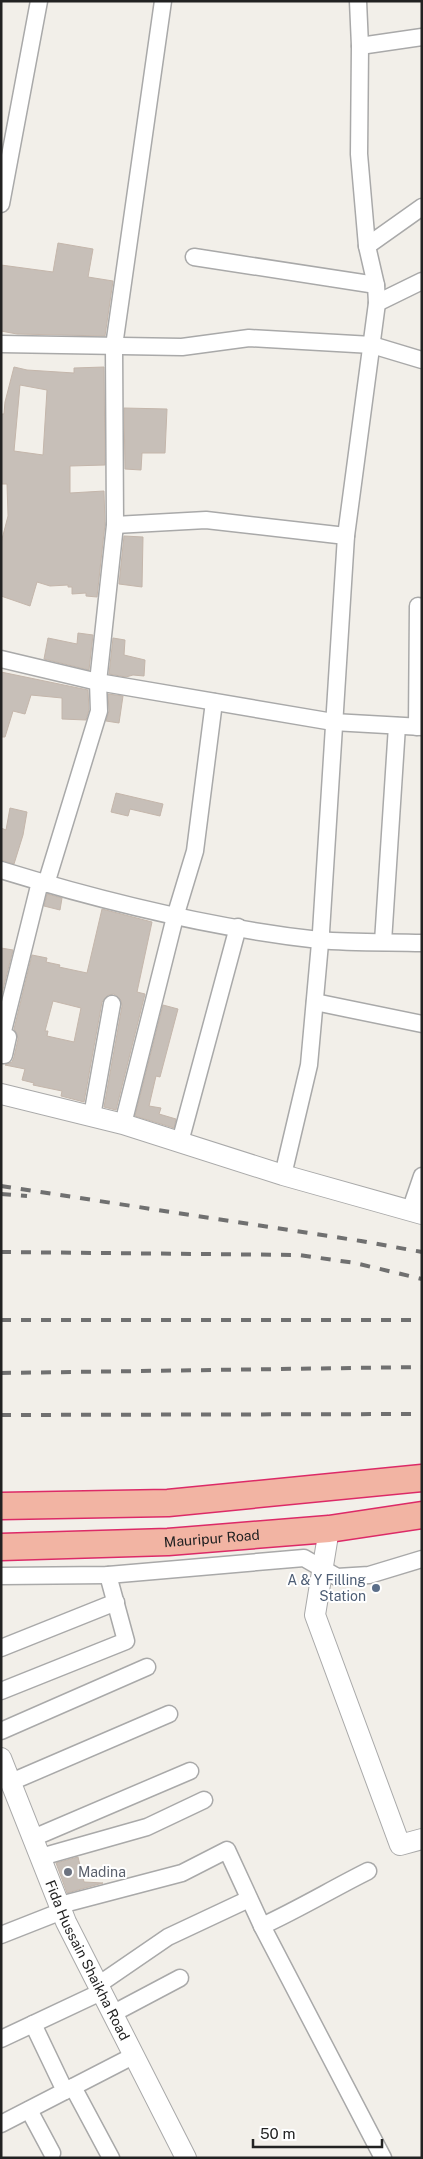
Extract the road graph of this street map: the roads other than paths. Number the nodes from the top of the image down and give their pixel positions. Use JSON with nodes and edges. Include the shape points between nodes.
{"nodes":[{"id":1,"x":39,"y":1,"type":"edge"},
{"id":2,"x":163,"y":1,"type":"edge"},
{"id":3,"x":358,"y":1,"type":"edge"},
{"id":4,"x":422,"y":37,"type":"edge"},
{"id":5,"x":360,"y":46,"type":"junction"},
{"id":6,"x":8,"y":126,"type":"edge"},
{"id":7,"x":1,"y":204,"type":"edge"},
{"id":8,"x":422,"y":207,"type":"edge"},
{"id":9,"x":367,"y":246,"type":"junction"},
{"id":10,"x":194,"y":257,"type":"dead end"},
{"id":11,"x":422,"y":281,"type":"edge"},
{"id":12,"x":376,"y":285,"type":"junction"},
{"id":13,"x":378,"y":303,"type":"junction"},
{"id":14,"x":1,"y":344,"type":"edge"},
{"id":15,"x":372,"y":345,"type":"junction"},
{"id":16,"x":114,"y":346,"type":"junction"},
{"id":17,"x":422,"y":360,"type":"edge"},
{"id":18,"x":115,"y":525,"type":"junction"},
{"id":19,"x":346,"y":536,"type":"junction"},
{"id":20,"x":418,"y":606,"type":"dead end"},
{"id":21,"x":1,"y":659,"type":"edge"},
{"id":22,"x":98,"y":682,"type":"junction"},
{"id":23,"x":214,"y":702,"type":"junction"},
{"id":24,"x":333,"y":722,"type":"junction"},
{"id":25,"x":397,"y":726,"type":"junction"},
{"id":26,"x":419,"y":727,"type":"edge"},
{"id":27,"x":1,"y":870,"type":"edge"},
{"id":28,"x":43,"y":883,"type":"junction"},
{"id":29,"x":175,"y":917,"type":"junction"},
{"id":30,"x":238,"y":927,"type":"junction"},
{"id":31,"x":320,"y":940,"type":"junction"},
{"id":32,"x":383,"y":942,"type":"junction"},
{"id":33,"x":422,"y":943,"type":"edge"},
{"id":34,"x":315,"y":1002,"type":"junction"},
{"id":35,"x":112,"y":1004,"type":"dead end"},
{"id":36,"x":422,"y":1024,"type":"edge"},
{"id":37,"x":1,"y":1055,"type":"edge"},
{"id":38,"x":1,"y":1094,"type":"edge"},
{"id":39,"x":92,"y":1116,"type":"junction"},
{"id":40,"x":123,"y":1124,"type":"junction"},
{"id":41,"x":180,"y":1142,"type":"junction"},
{"id":42,"x":283,"y":1175,"type":"junction"},
{"id":43,"x":422,"y":1176,"type":"edge"},
{"id":44,"x":416,"y":1213,"type":"edge"},
{"id":45,"x":422,"y":1478,"type":"edge"},
{"id":46,"x":1,"y":1506,"type":"edge"},
{"id":47,"x":422,"y":1515,"type":"edge"},
{"id":48,"x":329,"y":1530,"type":"junction"},
{"id":49,"x":1,"y":1547,"type":"edge"},
{"id":50,"x":422,"y":1560,"type":"edge"},
{"id":51,"x":323,"y":1570,"type":"junction"},
{"id":52,"x":108,"y":1575,"type":"junction"},
{"id":53,"x":1,"y":1576,"type":"edge"},
{"id":54,"x":116,"y":1602,"type":"junction"},
{"id":55,"x":1,"y":1648,"type":"edge"},
{"id":56,"x":147,"y":1667,"type":"dead end"},
{"id":57,"x":1,"y":1691,"type":"edge"},
{"id":58,"x":169,"y":1714,"type":"dead end"},
{"id":59,"x":1,"y":1731,"type":"edge"},
{"id":60,"x":1,"y":1758,"type":"edge"},
{"id":61,"x":190,"y":1771,"type":"dead end"},
{"id":62,"x":11,"y":1782,"type":"junction"},
{"id":63,"x":204,"y":1800,"type":"dead end"},
{"id":64,"x":33,"y":1838,"type":"junction"},
{"id":65,"x":422,"y":1839,"type":"edge"},
{"id":66,"x":41,"y":1857,"type":"junction"},
{"id":67,"x":368,"y":1871,"type":"dead end"},
{"id":68,"x":249,"y":1899,"type":"junction"},
{"id":69,"x":61,"y":1908,"type":"junction"},
{"id":70,"x":262,"y":1926,"type":"junction"},
{"id":71,"x":1,"y":1935,"type":"edge"},
{"id":72,"x":180,"y":1978,"type":"dead end"},
{"id":73,"x":99,"y":1989,"type":"junction"},
{"id":74,"x":112,"y":2014,"type":"junction"},
{"id":75,"x":33,"y":2024,"type":"junction"},
{"id":76,"x":1,"y":2039,"type":"edge"},
{"id":77,"x":133,"y":2056,"type":"junction"},
{"id":78,"x":69,"y":2089,"type":"junction"},
{"id":79,"x":29,"y":2110,"type":"junction"},
{"id":80,"x":1,"y":2124,"type":"edge"},
{"id":81,"x":52,"y":2153,"type":"dead end"},
{"id":82,"x":111,"y":2158,"type":"edge"},
{"id":83,"x":186,"y":2158,"type":"edge"},
{"id":84,"x":383,"y":2158,"type":"edge"}],
"edges":[{"from":1,"to":6,"type":"street"},
{"from":2,"to":16,"type":"street"},
{"from":3,"to":5,"type":"street"},
{"from":4,"to":5,"type":"street"},
{"from":5,"to":9,"type":"street","via":[[359,154]]},
{"from":6,"to":7,"type":"street"},
{"from":8,"to":9,"type":"street"},
{"from":9,"to":12,"type":"street"},
{"from":10,"to":12,"type":"street"},
{"from":11,"to":13,"type":"street"},
{"from":12,"to":13,"type":"street"},
{"from":13,"to":15,"type":"street"},
{"from":14,"to":16,"type":"street"},
{"from":15,"to":16,"type":"street","via":[[250,338],[182,347]]},
{"from":15,"to":17,"type":"street"},
{"from":15,"to":19,"type":"street"},
{"from":16,"to":18,"type":"street"},
{"from":18,"to":19,"type":"street","via":[[206,520]]},
{"from":18,"to":22,"type":"street"},
{"from":19,"to":24,"type":"street"},
{"from":20,"to":26,"type":"street"},
{"from":21,"to":22,"type":"street"},
{"from":22,"to":23,"type":"street"},
{"from":22,"to":28,"type":"street","via":[[99,711]]},
{"from":23,"to":24,"type":"street"},
{"from":23,"to":29,"type":"street","via":[[195,851]]},
{"from":24,"to":25,"type":"street"},
{"from":24,"to":31,"type":"street"},
{"from":25,"to":26,"type":"street"},
{"from":25,"to":32,"type":"street"},
{"from":27,"to":28,"type":"street"},
{"from":28,"to":29,"type":"street"},
{"from":28,"to":37,"type":"street","via":[[2,1035],[8,1037],[4,1055]]},
{"from":29,"to":30,"type":"street"},
{"from":29,"to":40,"type":"street"},
{"from":30,"to":31,"type":"street"},
{"from":30,"to":41,"type":"street"},
{"from":31,"to":32,"type":"street"},
{"from":31,"to":34,"type":"street"},
{"from":32,"to":33,"type":"street"},
{"from":34,"to":36,"type":"street"},
{"from":34,"to":42,"type":"street","via":[[309,1066]]},
{"from":35,"to":39,"type":"street"},
{"from":38,"to":39,"type":"street"},
{"from":39,"to":40,"type":"street"},
{"from":40,"to":41,"type":"street"},
{"from":41,"to":42,"type":"street"},
{"from":42,"to":44,"type":"street"},
{"from":43,"to":44,"type":"street"},
{"from":45,"to":46,"type":"highway","via":[[168,1503]]},
{"from":47,"to":48,"type":"highway","name":"Mauripur Road"},
{"from":48,"to":49,"type":"highway","name":"Mauripur Road","via":[[168,1542]]},
{"from":48,"to":51,"type":"street"},
{"from":50,"to":51,"type":"street","via":[[369,1575],[337,1577]]},
{"from":51,"to":52,"type":"street","via":[[304,1558]]},
{"from":51,"to":65,"type":"street","via":[[315,1615],[400,1845]]},
{"from":52,"to":53,"type":"street"},
{"from":52,"to":54,"type":"street"},
{"from":54,"to":55,"type":"street"},
{"from":54,"to":57,"type":"street","via":[[126,1641]]},
{"from":56,"to":59,"type":"street"},
{"from":58,"to":62,"type":"street"},
{"from":60,"to":62,"type":"street","name":"Fida Hussain Shaikha Road"},
{"from":61,"to":64,"type":"street"},
{"from":62,"to":64,"type":"street","name":"Fida Hussain Shaikha Road"},
{"from":63,"to":66,"type":"street","via":[[148,1828]]},
{"from":64,"to":66,"type":"street","name":"Fida Hussain Shaikha Road"},
{"from":66,"to":69,"type":"street","name":"Fida Hussain Shaikha Road"},
{"from":67,"to":70,"type":"street"},
{"from":68,"to":69,"type":"street","via":[[227,1850],[182,1873]]},
{"from":68,"to":70,"type":"street"},
{"from":68,"to":73,"type":"street","via":[[168,1937]]},
{"from":69,"to":71,"type":"street"},
{"from":69,"to":73,"type":"street","name":"Fida Hussain Shaikha Road"},
{"from":70,"to":84,"type":"street"},
{"from":72,"to":74,"type":"street"},
{"from":73,"to":74,"type":"street","name":"Fida Hussain Shaikha Road"},
{"from":73,"to":75,"type":"street"},
{"from":74,"to":77,"type":"street","name":"Fida Hussain Shaikha Road"},
{"from":75,"to":76,"type":"street"},
{"from":75,"to":78,"type":"street"},
{"from":77,"to":78,"type":"street"},
{"from":77,"to":83,"type":"street","name":"Fida Hussain Shaikha Road"},
{"from":78,"to":79,"type":"street"},
{"from":78,"to":82,"type":"street"},
{"from":79,"to":80,"type":"street"},
{"from":79,"to":81,"type":"street"}]}
